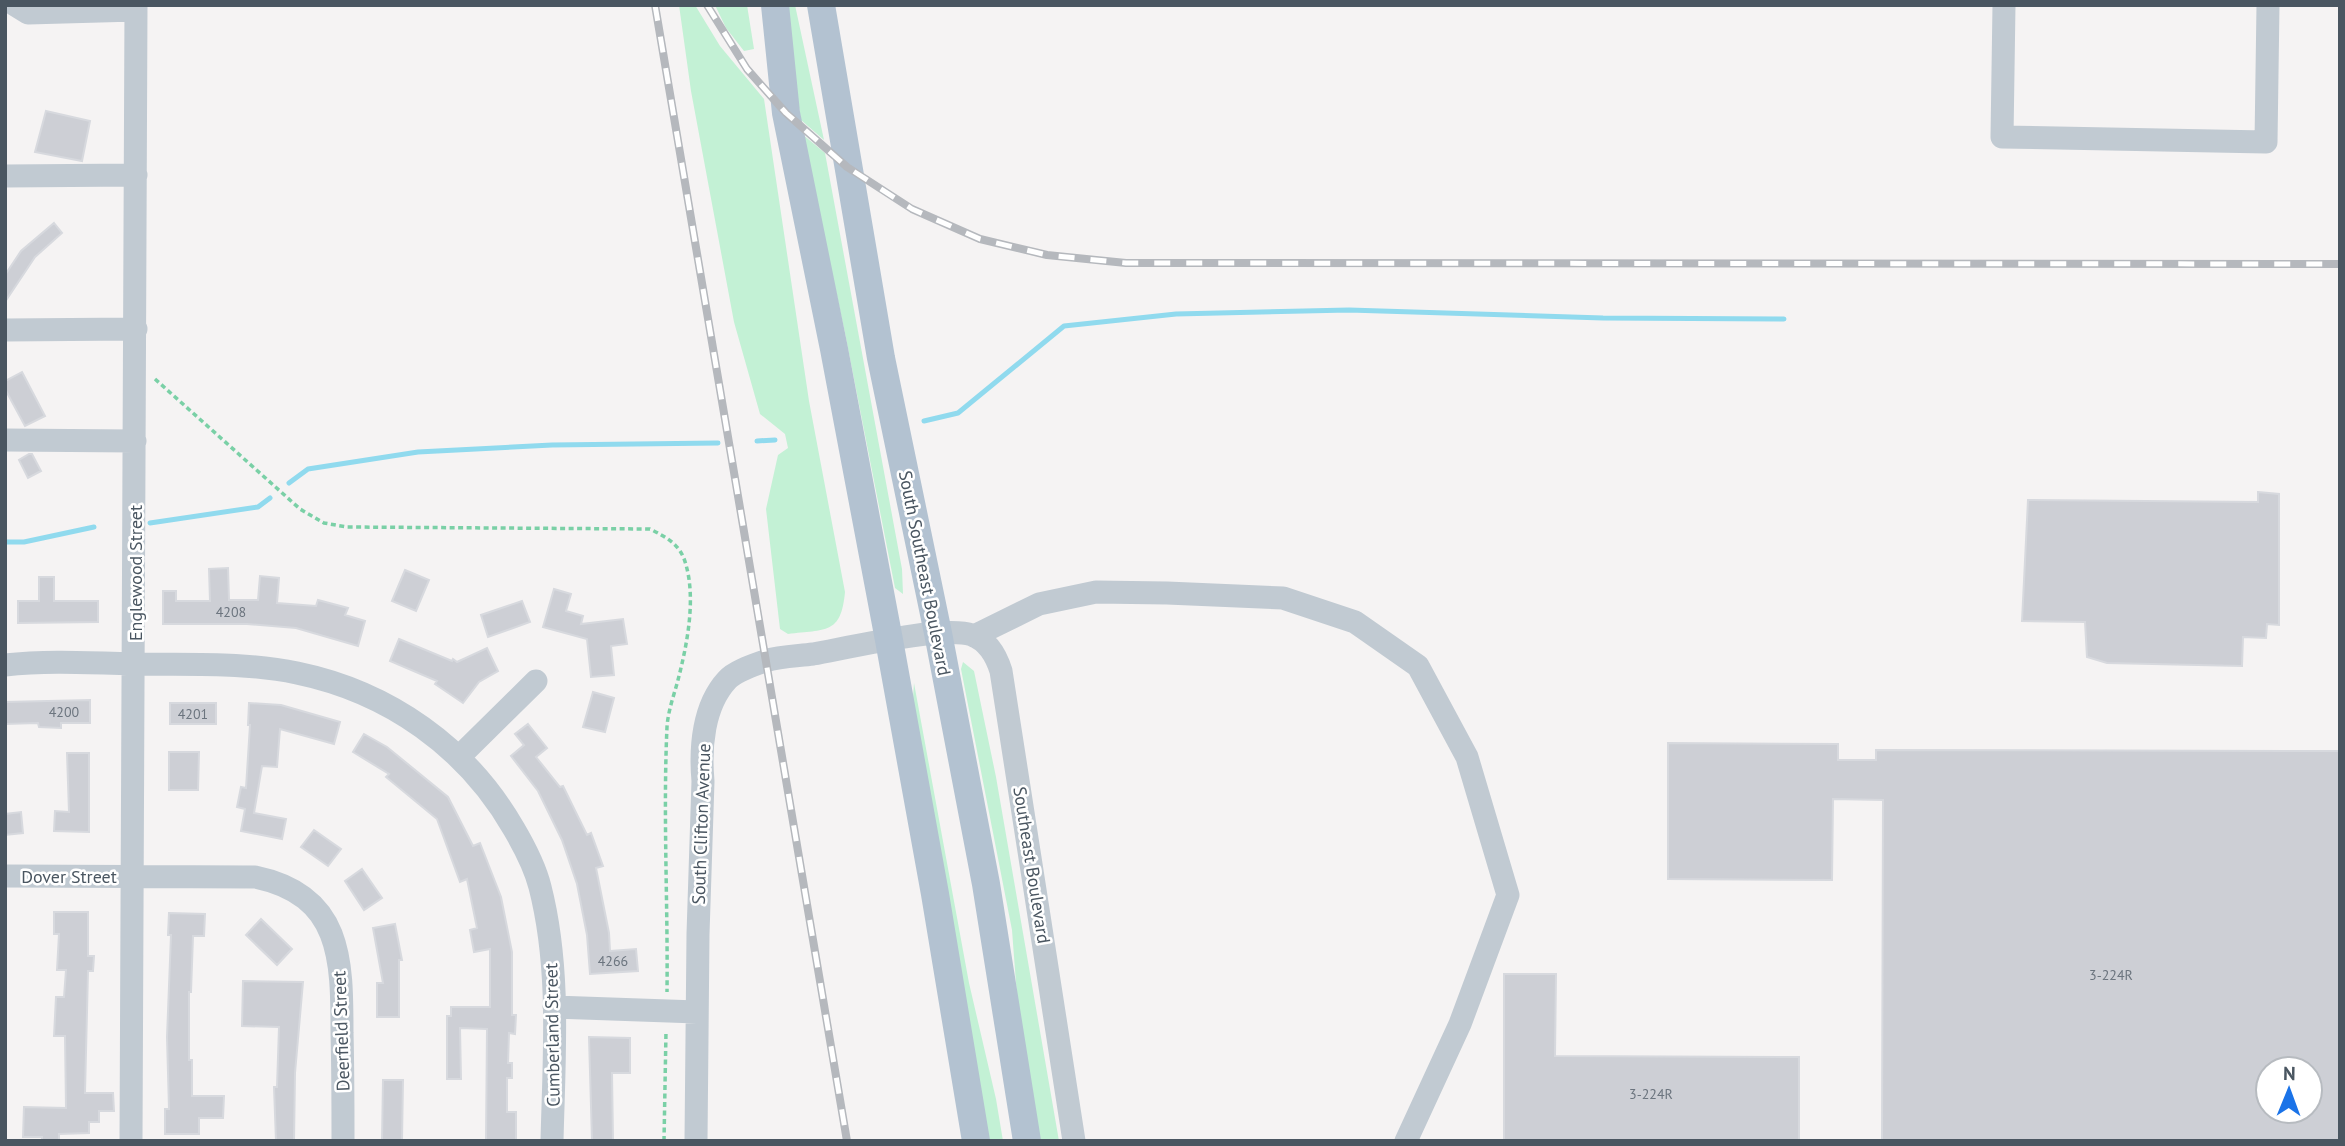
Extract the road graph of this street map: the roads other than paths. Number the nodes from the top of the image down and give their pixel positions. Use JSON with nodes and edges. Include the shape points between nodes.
{"nodes":[{"id":1,"x":15,"y":5,"type":"edge"},
{"id":2,"x":775,"y":5,"type":"edge"},
{"id":3,"x":821,"y":5,"type":"edge"},
{"id":4,"x":2004,"y":5,"type":"edge"},
{"id":5,"x":2269,"y":5,"type":"edge"},
{"id":6,"x":136,"y":8,"type":"edge"},
{"id":7,"x":136,"y":175,"type":"junction"},
{"id":8,"x":5,"y":176,"type":"edge"},
{"id":9,"x":5,"y":330,"type":"edge"},
{"id":10,"x":136,"y":330,"type":"junction"},
{"id":11,"x":5,"y":440,"type":"edge"},
{"id":12,"x":135,"y":441,"type":"junction"},
{"id":13,"x":938,"y":634,"type":"junction"},
{"id":14,"x":974,"y":636,"type":"junction"},
{"id":15,"x":889,"y":640,"type":"junction"},
{"id":16,"x":135,"y":664,"type":"junction"},
{"id":17,"x":5,"y":665,"type":"edge"},
{"id":18,"x":536,"y":681,"type":"dead end"},
{"id":19,"x":460,"y":757,"type":"junction"},
{"id":20,"x":5,"y":876,"type":"edge"},
{"id":21,"x":133,"y":876,"type":"junction"},
{"id":22,"x":554,"y":1007,"type":"junction"},
{"id":23,"x":697,"y":1012,"type":"junction"},
{"id":24,"x":131,"y":1141,"type":"edge"},
{"id":25,"x":343,"y":1141,"type":"edge"},
{"id":26,"x":552,"y":1141,"type":"edge"},
{"id":27,"x":696,"y":1141,"type":"edge"},
{"id":28,"x":976,"y":1141,"type":"edge"},
{"id":29,"x":1027,"y":1141,"type":"edge"},
{"id":30,"x":1074,"y":1141,"type":"edge"},
{"id":31,"x":1406,"y":1141,"type":"edge"}],
"edges":[{"from":1,"to":6,"type":"street","via":[[28,13]]},
{"from":2,"to":15,"type":"main road","via":[[786,113]]},
{"from":3,"to":13,"type":"main road","name":"South Southeast Boulevard","via":[[881,358]]},
{"from":4,"to":5,"type":"street","via":[[2002,137],[2266,142]]},
{"from":6,"to":7,"type":"street","name":"Englewood Street"},
{"from":7,"to":8,"type":"street"},
{"from":7,"to":10,"type":"street","name":"Englewood Street"},
{"from":9,"to":10,"type":"street"},
{"from":10,"to":12,"type":"street","name":"Englewood Street"},
{"from":11,"to":12,"type":"street"},
{"from":12,"to":16,"type":"street","name":"Englewood Street"},
{"from":13,"to":14,"type":"street"},
{"from":13,"to":15,"type":"street","name":"South Clifton Avenue"},
{"from":13,"to":29,"type":"main road","name":"South Southeast Boulevard","via":[[986,884]]},
{"from":14,"to":30,"type":"street","name":"Southeast Boulevard","via":[[995,655],[1001,671]]},
{"from":14,"to":31,"type":"street","via":[[1039,604],[1096,593],[1283,598],[1355,622],[1418,666],[1467,757],[1508,895],[1460,1024]]},
{"from":15,"to":23,"type":"street","name":"South Clifton Avenue","via":[[767,660],[728,678],[718,694],[703,738],[701,764]]},
{"from":15,"to":28,"type":"main road"},
{"from":16,"to":17,"type":"street","name":"Cumberland Street"},
{"from":16,"to":19,"type":"street","name":"Cumberland Street","via":[[265,668],[324,679],[415,721]]},
{"from":16,"to":21,"type":"street","name":"Englewood Street"},
{"from":18,"to":19,"type":"street"},
{"from":19,"to":22,"type":"street","name":"Cumberland Street","via":[[503,810],[535,872],[550,950]]},
{"from":20,"to":21,"type":"street","name":"Dover Street"},
{"from":21,"to":24,"type":"street","name":"Englewood Street"},
{"from":21,"to":25,"type":"street","name":"Deerfield Street","via":[[255,877],[277,882],[314,906],[333,939],[341,971]]},
{"from":22,"to":23,"type":"street"},
{"from":22,"to":26,"type":"street","name":"Cumberland Street"},
{"from":23,"to":27,"type":"street","name":"South Clifton Avenue"}]}
